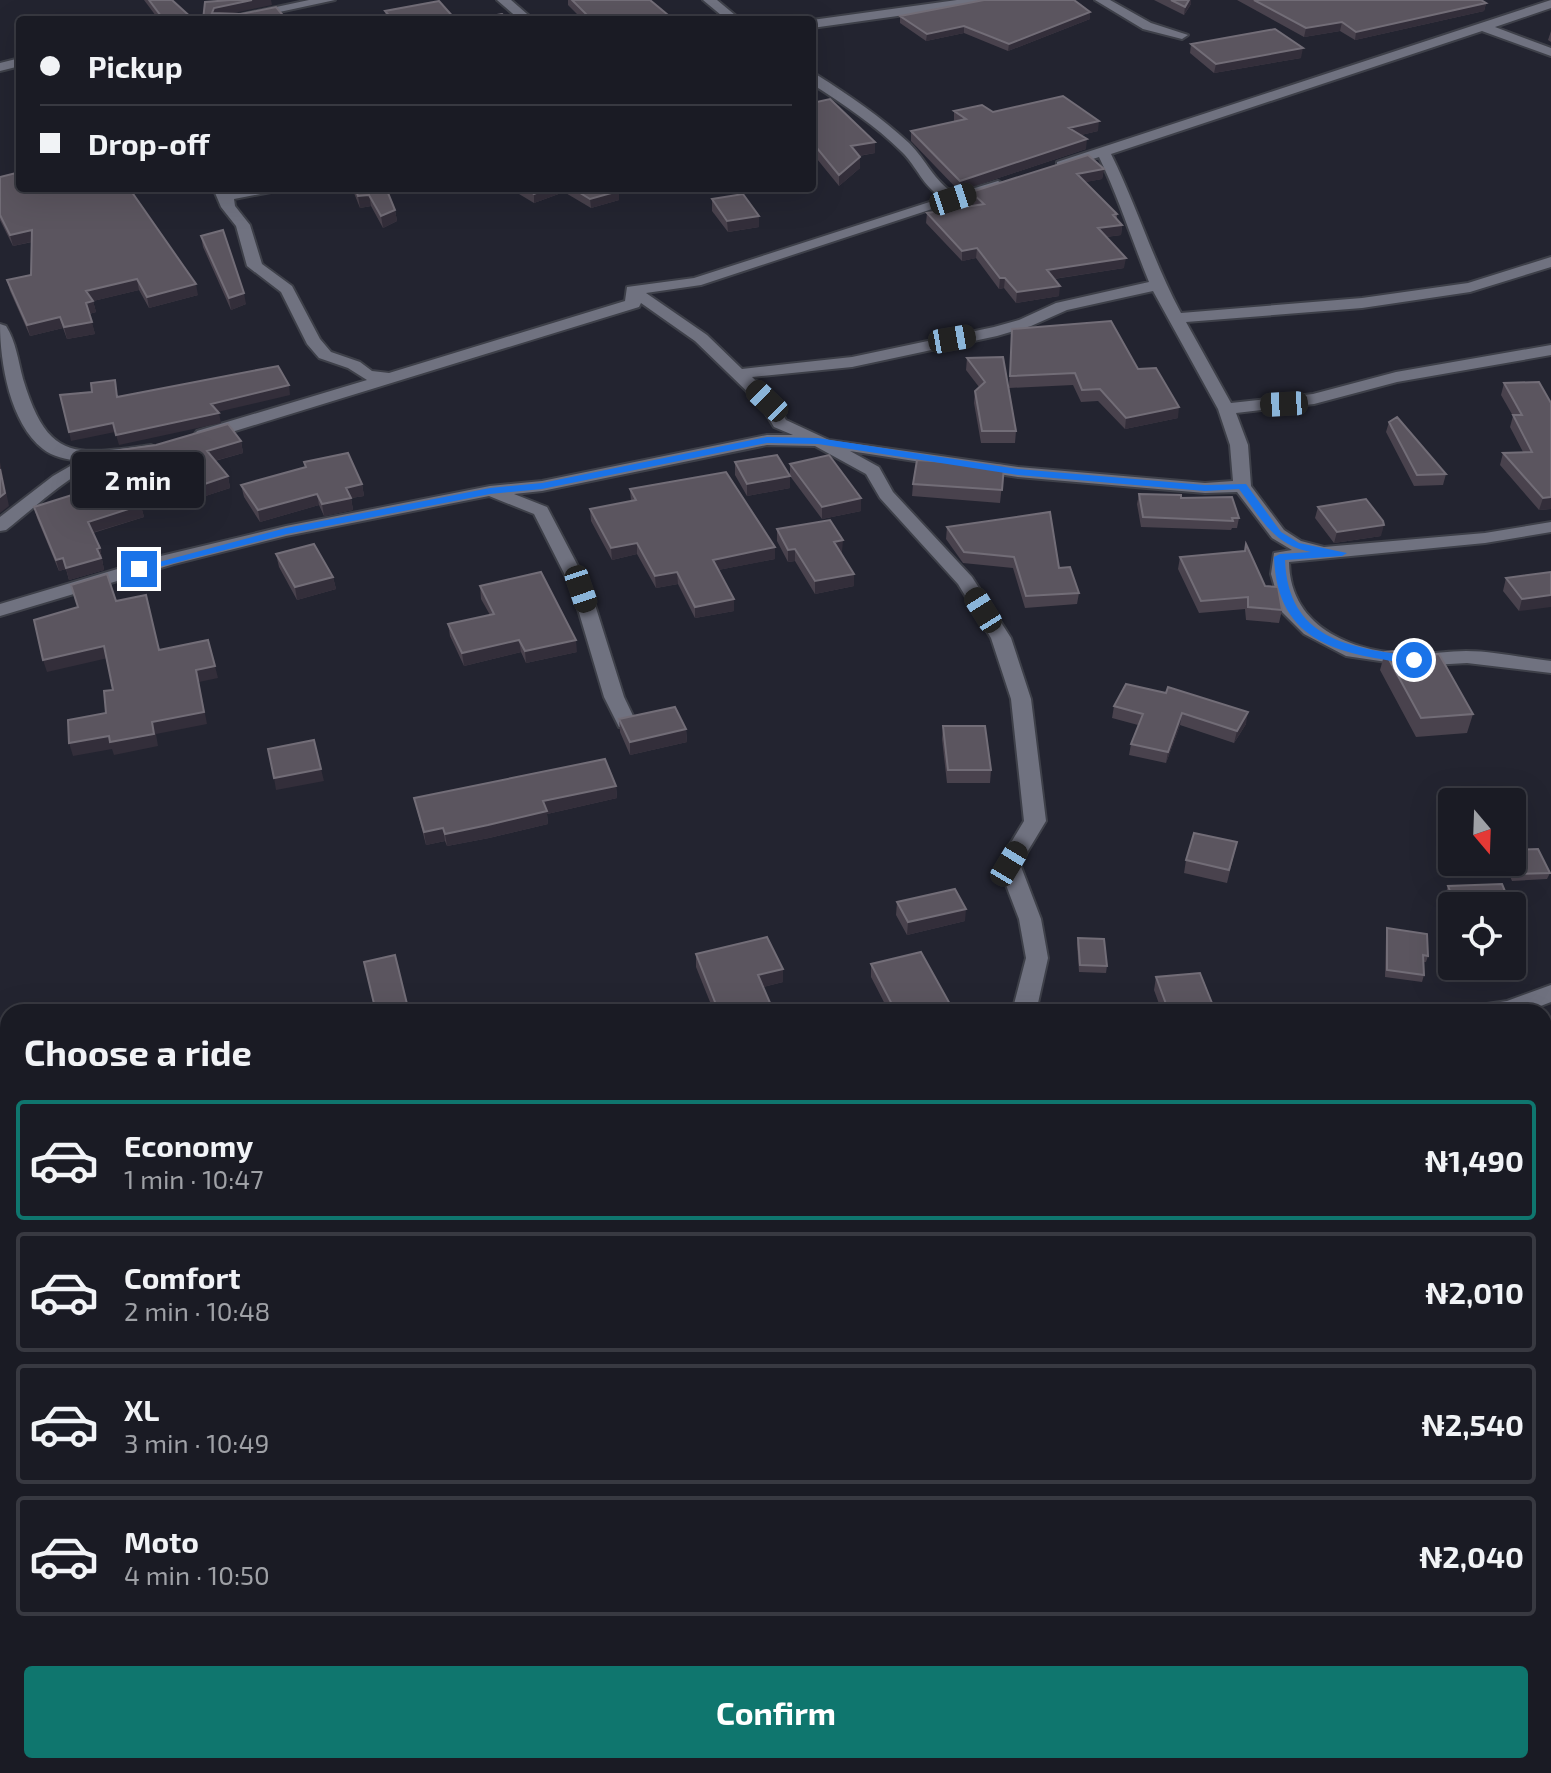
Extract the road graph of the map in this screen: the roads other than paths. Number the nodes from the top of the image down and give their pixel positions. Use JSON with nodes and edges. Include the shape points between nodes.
{"nodes":[{"id":1,"x":329,"y":0,"type":"edge"},
{"id":2,"x":503,"y":0,"type":"edge"},
{"id":3,"x":709,"y":0,"type":"edge"},
{"id":4,"x":983,"y":0,"type":"edge"},
{"id":5,"x":1101,"y":0,"type":"edge"},
{"id":6,"x":1551,"y":4,"type":"edge"},
{"id":7,"x":243,"y":16,"type":"edge"},
{"id":8,"x":523,"y":16,"type":"edge"},
{"id":9,"x":730,"y":16,"type":"edge"},
{"id":10,"x":816,"y":23,"type":"edge"},
{"id":11,"x":1484,"y":27,"type":"junction"},
{"id":12,"x":1182,"y":35,"type":"dead end"},
{"id":13,"x":1551,"y":52,"type":"edge"},
{"id":14,"x":816,"y":82,"type":"edge"},
{"id":15,"x":1103,"y":152,"type":"junction"},
{"id":16,"x":1043,"y":171,"type":"edge"},
{"id":17,"x":1013,"y":181,"type":"edge"},
{"id":18,"x":223,"y":192,"type":"edge"},
{"id":19,"x":953,"y":199,"type":"junction"},
{"id":20,"x":1551,"y":262,"type":"edge"},
{"id":21,"x":1158,"y":285,"type":"junction"},
{"id":22,"x":632,"y":290,"type":"junction"},
{"id":23,"x":1175,"y":318,"type":"junction"},
{"id":24,"x":0,"y":329,"type":"edge"},
{"id":25,"x":1551,"y":350,"type":"edge"},
{"id":26,"x":738,"y":374,"type":"junction"},
{"id":27,"x":391,"y":378,"type":"junction"},
{"id":28,"x":1226,"y":409,"type":"junction"},
{"id":29,"x":192,"y":438,"type":"edge"},
{"id":30,"x":818,"y":441,"type":"junction"},
{"id":31,"x":165,"y":446,"type":"edge"},
{"id":32,"x":100,"y":457,"type":"junction"},
{"id":33,"x":1242,"y":486,"type":"junction"},
{"id":34,"x":490,"y":491,"type":"junction"},
{"id":35,"x":0,"y":526,"type":"edge"},
{"id":36,"x":1551,"y":527,"type":"edge"},
{"id":37,"x":1342,"y":553,"type":"junction"},
{"id":38,"x":0,"y":610,"type":"edge"},
{"id":39,"x":1551,"y":667,"type":"edge"},
{"id":40,"x":626,"y":722,"type":"edge"},
{"id":41,"x":1551,"y":993,"type":"edge"},
{"id":42,"x":1026,"y":1004,"type":"edge"},
{"id":43,"x":1522,"y":1004,"type":"edge"}],
"edges":[{"from":1,"to":7,"type":"street"},
{"from":2,"to":8,"type":"street"},
{"from":3,"to":9,"type":"street"},
{"from":4,"to":10,"type":"street"},
{"from":5,"to":12,"type":"street","via":[[1147,26]]},
{"from":6,"to":11,"type":"street"},
{"from":11,"to":13,"type":"street"},
{"from":11,"to":15,"type":"street"},
{"from":14,"to":19,"type":"street","via":[[901,143],[934,187]]},
{"from":15,"to":16,"type":"street"},
{"from":15,"to":21,"type":"street"},
{"from":17,"to":19,"type":"street"},
{"from":18,"to":27,"type":"street","via":[[243,225],[255,266],[287,289],[325,355],[367,375]]},
{"from":19,"to":22,"type":"street","via":[[696,282]]},
{"from":20,"to":23,"type":"street","via":[[1470,287],[1362,303]]},
{"from":21,"to":23,"type":"street"},
{"from":21,"to":26,"type":"street","via":[[1062,306],[997,331],[852,362]]},
{"from":22,"to":26,"type":"street","via":[[701,338]]},
{"from":22,"to":27,"type":"street","via":[[633,304]]},
{"from":23,"to":28,"type":"street"},
{"from":24,"to":32,"type":"street","via":[[23,410],[37,433],[57,453]]},
{"from":25,"to":28,"type":"street","via":[[1385,379],[1314,399]]},
{"from":26,"to":30,"type":"street","via":[[767,401],[780,423]]},
{"from":27,"to":29,"type":"street"},
{"from":28,"to":33,"type":"street","via":[[1239,445]]},
{"from":30,"to":33,"type":"street","via":[[1018,472],[1205,488]]},
{"from":30,"to":34,"type":"street","via":[[767,440],[542,486]]},
{"from":30,"to":42,"type":"street","via":[[873,471],[886,494],[965,581],[1001,638],[1011,665],[1021,699],[1035,821],[1009,864],[1030,919],[1037,958]]},
{"from":31,"to":32,"type":"street"},
{"from":32,"to":35,"type":"street","via":[[59,480]]},
{"from":33,"to":37,"type":"street","via":[[1278,534],[1296,546]]},
{"from":34,"to":38,"type":"street","via":[[286,531]]},
{"from":34,"to":40,"type":"street","via":[[541,511],[581,589]]},
{"from":36,"to":37,"type":"street"},
{"from":37,"to":39,"type":"street","via":[[1280,557],[1289,608],[1311,630],[1353,652]]},
{"from":41,"to":43,"type":"street"}]}
